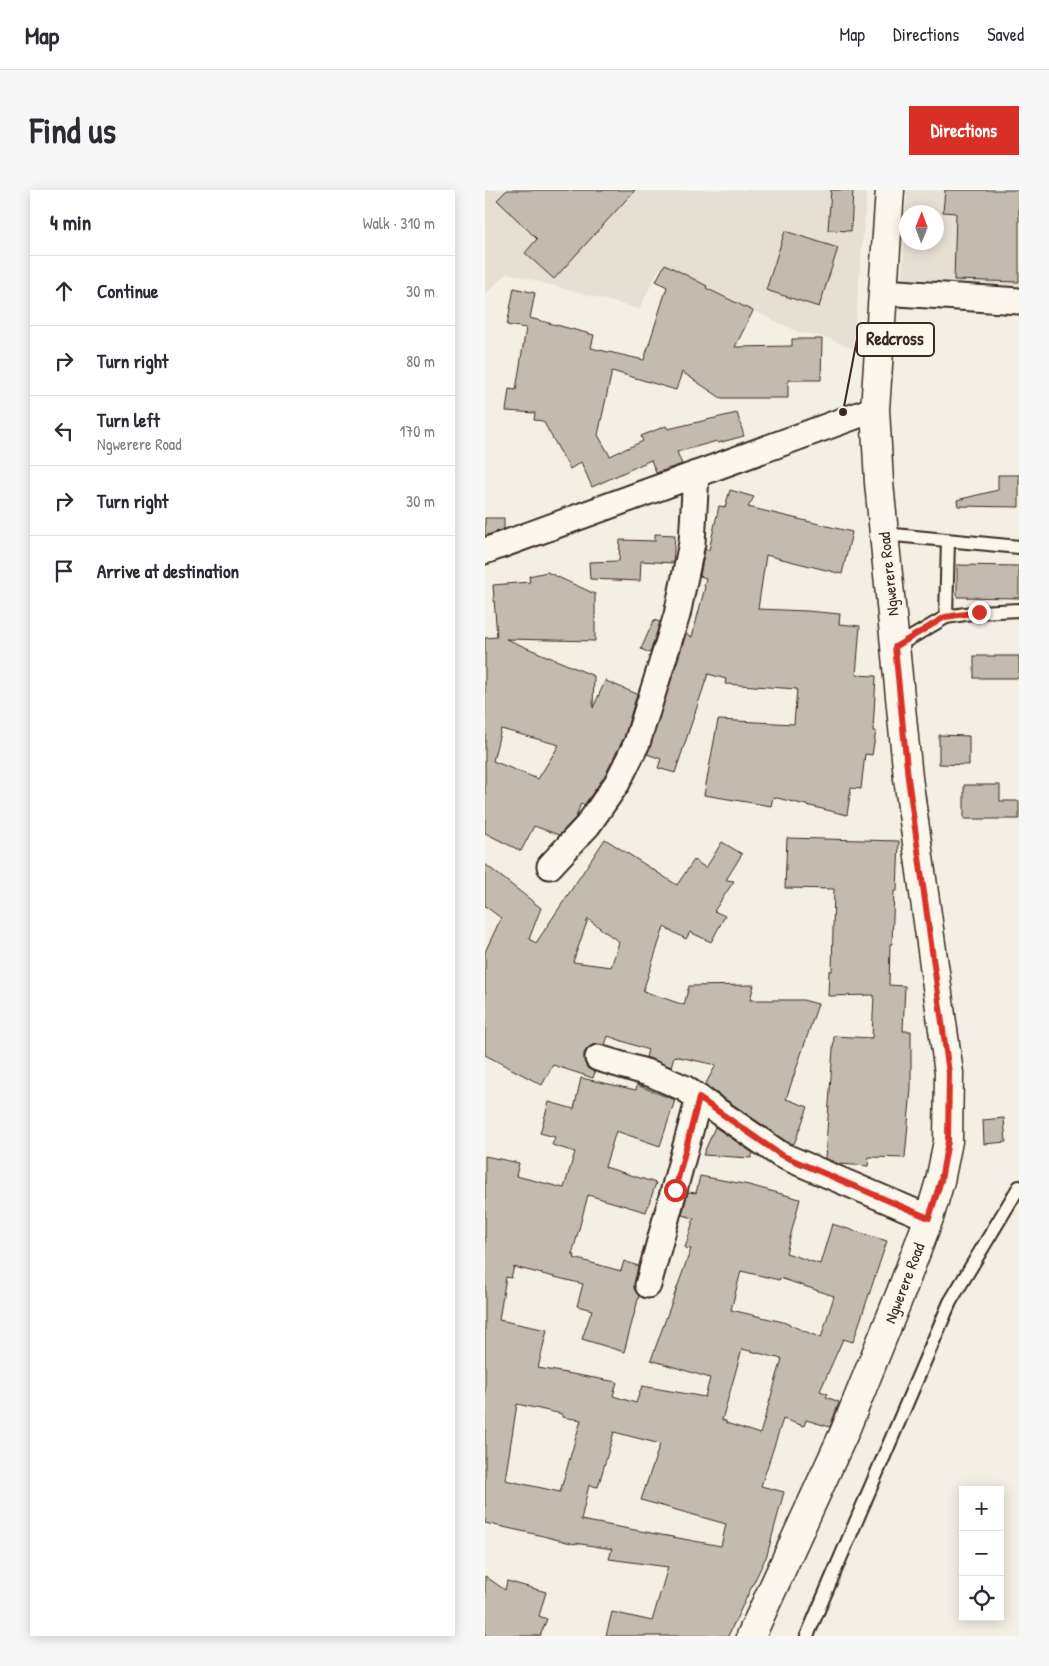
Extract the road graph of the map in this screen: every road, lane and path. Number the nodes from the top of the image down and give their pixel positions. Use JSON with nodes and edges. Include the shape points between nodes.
{"nodes":[{"id":1,"x":890,"y":190,"type":"edge"},
{"id":2,"x":883,"y":292,"type":"junction"},
{"id":3,"x":1019,"y":301,"type":"edge"},
{"id":4,"x":875,"y":409,"type":"junction"},
{"id":5,"x":696,"y":474,"type":"junction"},
{"id":6,"x":884,"y":534,"type":"junction"},
{"id":7,"x":948,"y":541,"type":"junction"},
{"id":8,"x":1019,"y":546,"type":"edge"},
{"id":9,"x":485,"y":551,"type":"edge"},
{"id":10,"x":1019,"y":610,"type":"edge"},
{"id":11,"x":945,"y":617,"type":"junction"},
{"id":12,"x":895,"y":647,"type":"junction"},
{"id":13,"x":550,"y":866,"type":"dead end"},
{"id":14,"x":598,"y":1058,"type":"dead end"},
{"id":15,"x":699,"y":1098,"type":"junction"},
{"id":16,"x":1019,"y":1187,"type":"edge"},
{"id":17,"x":929,"y":1218,"type":"junction"},
{"id":18,"x":647,"y":1285,"type":"dead end"},
{"id":19,"x":751,"y":1636,"type":"edge"},
{"id":20,"x":807,"y":1636,"type":"edge"}],
"edges":[{"from":1,"to":2,"type":"street","name":"Ngwerere Road"},
{"from":2,"to":3,"type":"street"},
{"from":2,"to":4,"type":"street","name":"Ngwerere Road"},
{"from":4,"to":5,"type":"street"},
{"from":4,"to":6,"type":"street","name":"Ngwerere Road"},
{"from":5,"to":9,"type":"street"},
{"from":5,"to":13,"type":"street","via":[[692,543],[677,615],[637,744],[617,783],[588,825]]},
{"from":6,"to":7,"type":"lane"},
{"from":6,"to":12,"type":"street","name":"Ngwerere Road"},
{"from":7,"to":8,"type":"lane"},
{"from":7,"to":11,"type":"lane"},
{"from":10,"to":11,"type":"lane"},
{"from":11,"to":12,"type":"lane"},
{"from":12,"to":17,"type":"street","name":"Ngwerere Road","via":[[908,778],[949,1073],[948,1141],[941,1180]]},
{"from":14,"to":15,"type":"street","via":[[652,1074]]},
{"from":15,"to":17,"type":"street","via":[[781,1155]]},
{"from":15,"to":18,"type":"street"},
{"from":16,"to":20,"type":"lane","via":[[950,1302]]},
{"from":17,"to":19,"type":"street","name":"Ngwerere Road","via":[[844,1433]]}]}
